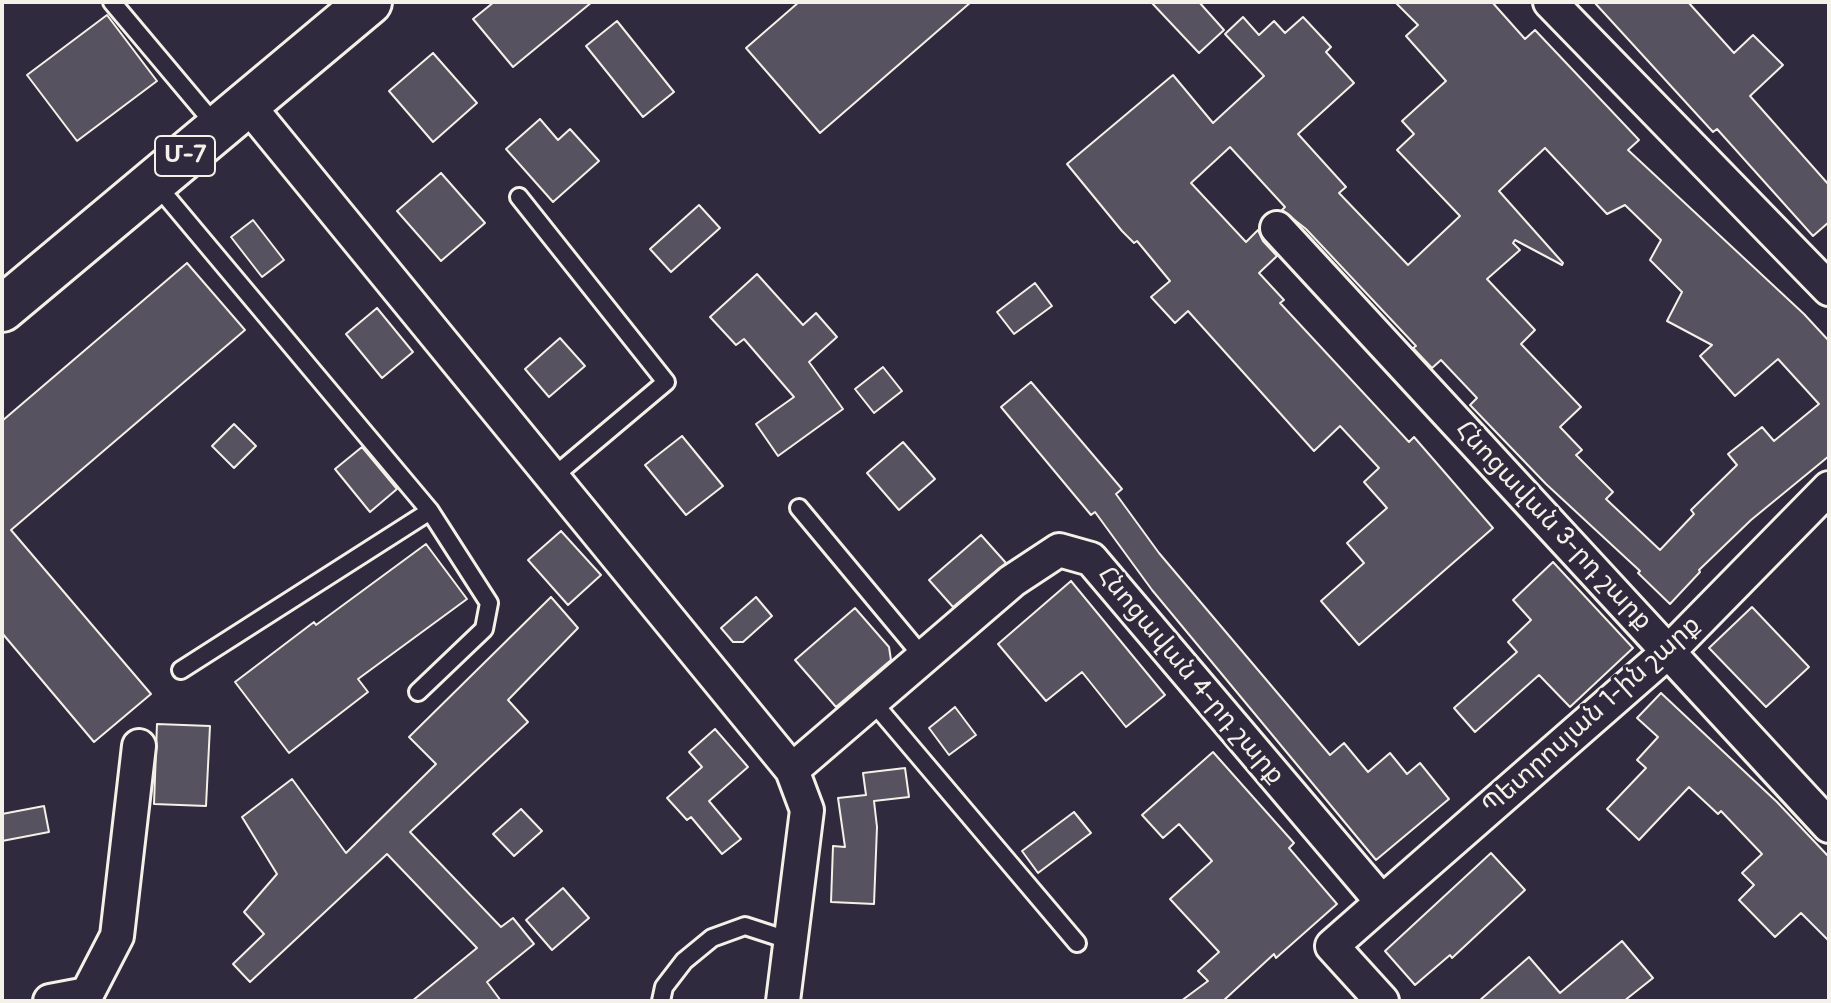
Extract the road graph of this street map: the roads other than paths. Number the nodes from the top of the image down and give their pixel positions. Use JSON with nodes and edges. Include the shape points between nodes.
{"nodes":[{"id":1,"x":112,"y":2,"type":"edge"},
{"id":2,"x":369,"y":2,"type":"edge"},
{"id":3,"x":1550,"y":2,"type":"edge"},
{"id":4,"x":233,"y":116,"type":"junction"},
{"id":5,"x":154,"y":182,"type":"junction"},
{"id":6,"x":519,"y":197,"type":"dead end"},
{"id":7,"x":1277,"y":228,"type":"dead end"},
{"id":8,"x":1829,"y":289,"type":"edge"},
{"id":9,"x":2,"y":309,"type":"edge"},
{"id":10,"x":553,"y":477,"type":"junction"},
{"id":11,"x":1829,"y":488,"type":"edge"},
{"id":12,"x":799,"y":508,"type":"dead end"},
{"id":13,"x":430,"y":511,"type":"junction"},
{"id":14,"x":1669,"y":651,"type":"junction"},
{"id":15,"x":923,"y":657,"type":"junction"},
{"id":16,"x":181,"y":670,"type":"dead end"},
{"id":17,"x":418,"y":692,"type":"dead end"},
{"id":18,"x":872,"y":701,"type":"junction"},
{"id":19,"x":139,"y":746,"type":"dead end"},
{"id":20,"x":792,"y":770,"type":"junction"},
{"id":21,"x":1829,"y":826,"type":"edge"},
{"id":22,"x":1382,"y":902,"type":"junction"},
{"id":23,"x":791,"y":941,"type":"junction"},
{"id":24,"x":1077,"y":943,"type":"dead end"},
{"id":25,"x":50,"y":1001,"type":"edge"},
{"id":26,"x":661,"y":1001,"type":"edge"},
{"id":27,"x":783,"y":1001,"type":"edge"},
{"id":28,"x":1382,"y":1001,"type":"edge"}],
"edges":[{"from":1,"to":4,"type":"lane"},
{"from":2,"to":4,"type":"highway","number":"Մ-7"},
{"from":3,"to":8,"type":"street"},
{"from":4,"to":5,"type":"highway","number":"Մ-7"},
{"from":4,"to":10,"type":"street"},
{"from":5,"to":9,"type":"highway","number":"Մ-7"},
{"from":5,"to":13,"type":"lane"},
{"from":6,"to":10,"type":"lane","via":[[666,382]]},
{"from":7,"to":14,"type":"street","name":"Հնոցավան 3-րդ շարք"},
{"from":10,"to":20,"type":"street"},
{"from":11,"to":14,"type":"street","name":"Պետրոսյան 1-ին շարք"},
{"from":12,"to":15,"type":"lane"},
{"from":13,"to":16,"type":"lane"},
{"from":13,"to":17,"type":"lane","via":[[489,603],[484,629]]},
{"from":14,"to":21,"type":"street","name":"Հնոցավան 3-րդ շարք"},
{"from":14,"to":22,"type":"street","name":"Պետրոսյան 1-ին շարք"},
{"from":15,"to":18,"type":"street","name":"Հնոցավան 4-րդ շարք"},
{"from":15,"to":22,"type":"street","name":"Հնոցավան 4-րդ շարք","via":[[1012,581],[1059,550],[1091,559]]},
{"from":18,"to":20,"type":"street","name":"Հնոցավան 4-րդ շարք"},
{"from":18,"to":24,"type":"lane"},
{"from":19,"to":25,"type":"street","via":[[117,936],[87,994]]},
{"from":20,"to":23,"type":"street","via":[[807,810]]},
{"from":22,"to":28,"type":"street","via":[[1332,946]]},
{"from":23,"to":26,"type":"lane","via":[[745,926],[712,938],[684,961],[664,987]]},
{"from":23,"to":27,"type":"street"}]}
